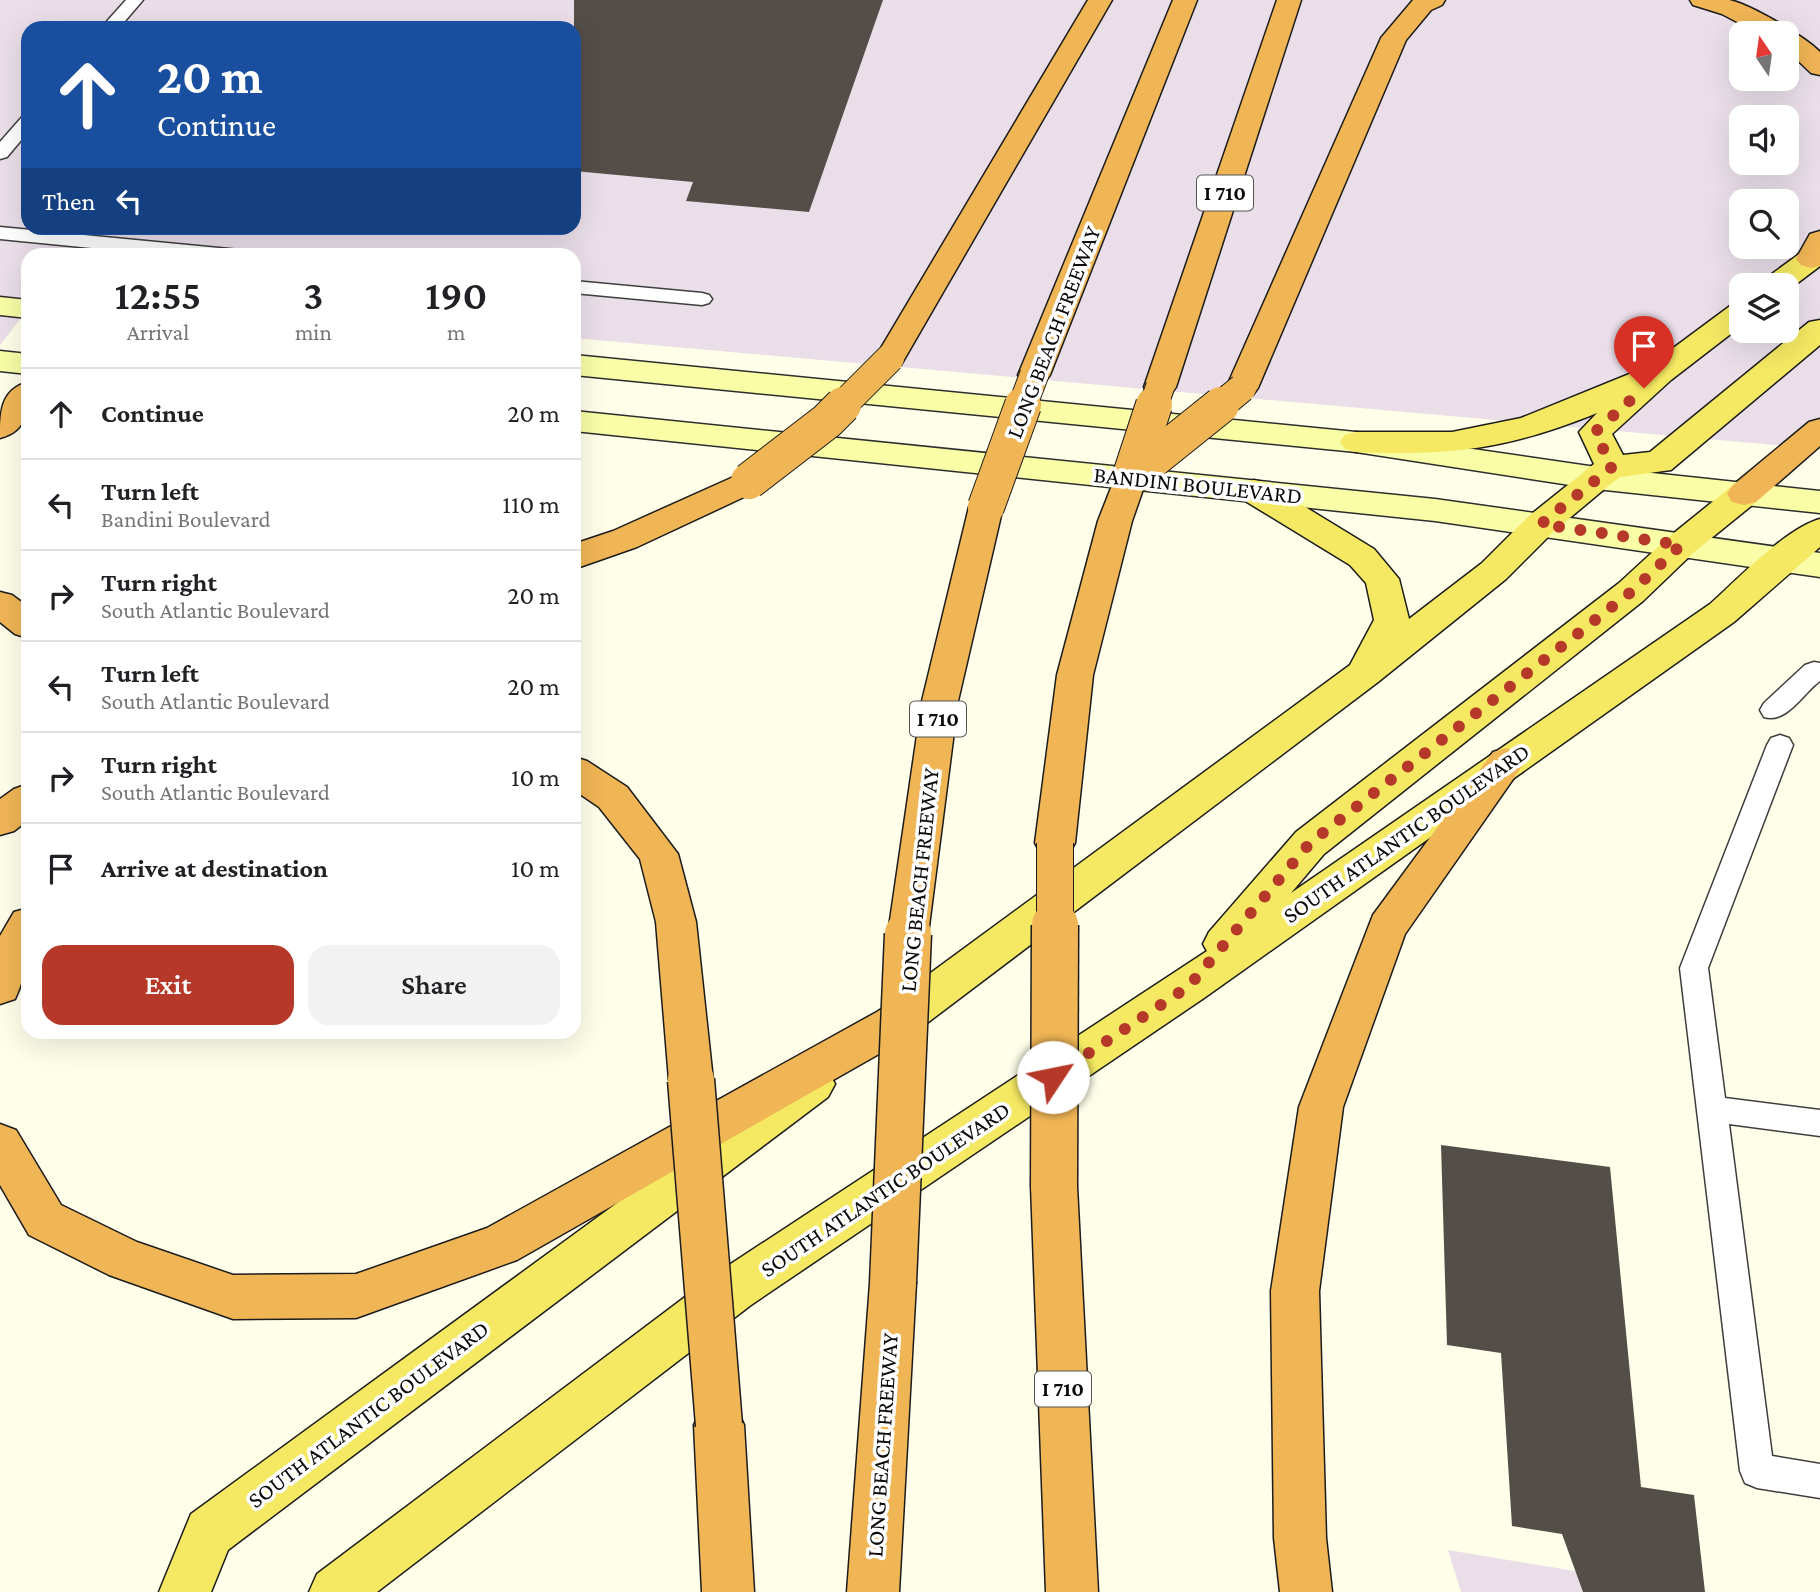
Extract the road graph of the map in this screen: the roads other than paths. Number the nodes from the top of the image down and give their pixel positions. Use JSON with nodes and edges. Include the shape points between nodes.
{"nodes":[{"id":1,"x":135,"y":0,"type":"edge"},
{"id":2,"x":1100,"y":0,"type":"edge"},
{"id":3,"x":1185,"y":0,"type":"edge"},
{"id":4,"x":1289,"y":0,"type":"edge"},
{"id":5,"x":1433,"y":0,"type":"edge"},
{"id":6,"x":1703,"y":0,"type":"edge"},
{"id":7,"x":116,"y":21,"type":"edge"},
{"id":8,"x":1754,"y":21,"type":"edge"},
{"id":9,"x":1799,"y":47,"type":"edge"},
{"id":10,"x":1820,"y":67,"type":"edge"},
{"id":11,"x":21,"y":129,"type":"edge"},
{"id":12,"x":0,"y":153,"type":"edge"},
{"id":13,"x":0,"y":233,"type":"edge"},
{"id":14,"x":132,"y":248,"type":"edge"},
{"id":15,"x":1817,"y":250,"type":"edge"},
{"id":16,"x":1790,"y":273,"type":"edge"},
{"id":17,"x":581,"y":288,"type":"edge"},
{"id":18,"x":702,"y":299,"type":"dead end"},
{"id":19,"x":0,"y":306,"type":"edge"},
{"id":20,"x":21,"y":308,"type":"edge"},
{"id":21,"x":1729,"y":321,"type":"edge"},
{"id":22,"x":1820,"y":329,"type":"edge"},
{"id":23,"x":0,"y":361,"type":"edge"},
{"id":24,"x":21,"y":363,"type":"edge"},
{"id":25,"x":581,"y":366,"type":"edge"},
{"id":26,"x":1660,"y":373,"type":"junction"},
{"id":27,"x":21,"y":401,"type":"edge"},
{"id":28,"x":581,"y":422,"type":"edge"},
{"id":29,"x":0,"y":428,"type":"edge"},
{"id":30,"x":1820,"y":429,"type":"edge"},
{"id":31,"x":1356,"y":442,"type":"junction"},
{"id":32,"x":1604,"y":472,"type":"junction"},
{"id":33,"x":1130,"y":478,"type":"junction"},
{"id":34,"x":1254,"y":491,"type":"junction"},
{"id":35,"x":1744,"y":494,"type":"junction"},
{"id":36,"x":1820,"y":502,"type":"edge"},
{"id":37,"x":1541,"y":524,"type":"junction"},
{"id":38,"x":1820,"y":530,"type":"edge"},
{"id":39,"x":1681,"y":545,"type":"junction"},
{"id":40,"x":581,"y":555,"type":"edge"},
{"id":41,"x":1781,"y":560,"type":"junction"},
{"id":42,"x":1820,"y":565,"type":"edge"},
{"id":43,"x":0,"y":604,"type":"edge"},
{"id":44,"x":21,"y":620,"type":"edge"},
{"id":45,"x":1820,"y":672,"type":"edge"},
{"id":46,"x":1365,"y":673,"type":"junction"},
{"id":47,"x":1773,"y":710,"type":"dead end"},
{"id":48,"x":1780,"y":745,"type":"dead end"},
{"id":49,"x":1506,"y":762,"type":"junction"},
{"id":50,"x":581,"y":776,"type":"edge"},
{"id":51,"x":21,"y":804,"type":"edge"},
{"id":52,"x":0,"y":821,"type":"edge"},
{"id":53,"x":21,"y":937,"type":"edge"},
{"id":54,"x":1189,"y":986,"type":"junction"},
{"id":55,"x":0,"y":987,"type":"edge"},
{"id":56,"x":899,"y":1021,"type":"junction"},
{"id":57,"x":1711,"y":1109,"type":"junction"},
{"id":58,"x":1820,"y":1123,"type":"edge"},
{"id":59,"x":0,"y":1144,"type":"edge"},
{"id":60,"x":1820,"y":1481,"type":"edge"},
{"id":61,"x":185,"y":1592,"type":"edge"},
{"id":62,"x":335,"y":1592,"type":"edge"},
{"id":63,"x":728,"y":1592,"type":"edge"},
{"id":64,"x":873,"y":1592,"type":"edge"},
{"id":65,"x":1072,"y":1592,"type":"edge"},
{"id":66,"x":1306,"y":1592,"type":"edge"}],
"edges":[{"from":1,"to":7,"type":"lane"},
{"from":2,"to":40,"type":"highway","bridge":true,"via":[[890,358],[827,421],[749,481]]},
{"from":3,"to":64,"type":"highway","name":"LONG BEACH FREEWAY","number":"I 710","bridge":true,"via":[[1034,375],[986,507],[940,701],[908,934]]},
{"from":4,"to":33,"type":"highway","number":"I 710","bridge":true},
{"from":5,"to":33,"type":"highway","bridge":true,"via":[[1422,5],[1394,38],[1242,388]]},
{"from":6,"to":8,"type":"highway"},
{"from":9,"to":10,"type":"highway"},
{"from":11,"to":12,"type":"lane"},
{"from":13,"to":14,"type":"lane"},
{"from":15,"to":16,"type":"main road"},
{"from":17,"to":18,"type":"lane"},
{"from":19,"to":20,"type":"main road"},
{"from":21,"to":26,"type":"main road"},
{"from":22,"to":32,"type":"main road","via":[[1659,462]]},
{"from":23,"to":24,"type":"main road"},
{"from":25,"to":31,"type":"main road"},
{"from":26,"to":31,"type":"main road","via":[[1570,414],[1483,438],[1421,444]]},
{"from":26,"to":32,"type":"main road","via":[[1595,432]]},
{"from":27,"to":29,"type":"highway"},
{"from":28,"to":34,"type":"main road","name":"BANDINI BOULEVARD"},
{"from":30,"to":35,"type":"highway"},
{"from":31,"to":32,"type":"main road"},
{"from":32,"to":35,"type":"main road"},
{"from":32,"to":37,"type":"main road","name":"SOUTH ATLANTIC BOULEVARD"},
{"from":33,"to":65,"type":"highway","number":"I 710","bridge":true,"via":[[1075,675],[1055,843],[1054,1186]]},
{"from":34,"to":37,"type":"main road","name":"BANDINI BOULEVARD"},
{"from":34,"to":46,"type":"main road","via":[[1362,557],[1382,579],[1392,620]]},
{"from":35,"to":36,"type":"main road"},
{"from":35,"to":39,"type":"main road"},
{"from":37,"to":39,"type":"main road","name":"BANDINI BOULEVARD"},
{"from":37,"to":46,"type":"main road","name":"SOUTH ATLANTIC BOULEVARD","via":[[1494,571]]},
{"from":38,"to":41,"type":"main road","name":"SOUTH ATLANTIC BOULEVARD"},
{"from":39,"to":41,"type":"main road","name":"BANDINI BOULEVARD"},
{"from":39,"to":54,"type":"main road","via":[[1631,592],[1310,843]]},
{"from":41,"to":42,"type":"main road","name":"BANDINI BOULEVARD"},
{"from":41,"to":49,"type":"main road","name":"SOUTH ATLANTIC BOULEVARD","via":[[1722,613]]},
{"from":43,"to":44,"type":"highway"},
{"from":45,"to":47,"type":"lane","via":[[1814,671]]},
{"from":46,"to":56,"type":"main road","name":"SOUTH ATLANTIC BOULEVARD"},
{"from":48,"to":57,"type":"lane","via":[[1694,968]]},
{"from":49,"to":54,"type":"main road","name":"SOUTH ATLANTIC BOULEVARD"},
{"from":49,"to":66,"type":"highway","via":[[1387,927],[1321,1107],[1295,1291],[1300,1538]]},
{"from":50,"to":63,"type":"highway","bridge":true,"via":[[613,797],[658,854],[676,922],[719,1425]]},
{"from":51,"to":52,"type":"highway"},
{"from":53,"to":55,"type":"highway","via":[[4,967]]},
{"from":54,"to":62,"type":"main road","name":"SOUTH ATLANTIC BOULEVARD","via":[[734,1289]]},
{"from":56,"to":59,"type":"highway","via":[[501,1244],[356,1296],[233,1297],[125,1260],[45,1220]]},
{"from":56,"to":61,"type":"main road","name":"SOUTH ATLANTIC BOULEVARD","via":[[209,1532]]},
{"from":57,"to":58,"type":"lane"},
{"from":57,"to":60,"type":"lane","via":[[1757,1471]]}]}
